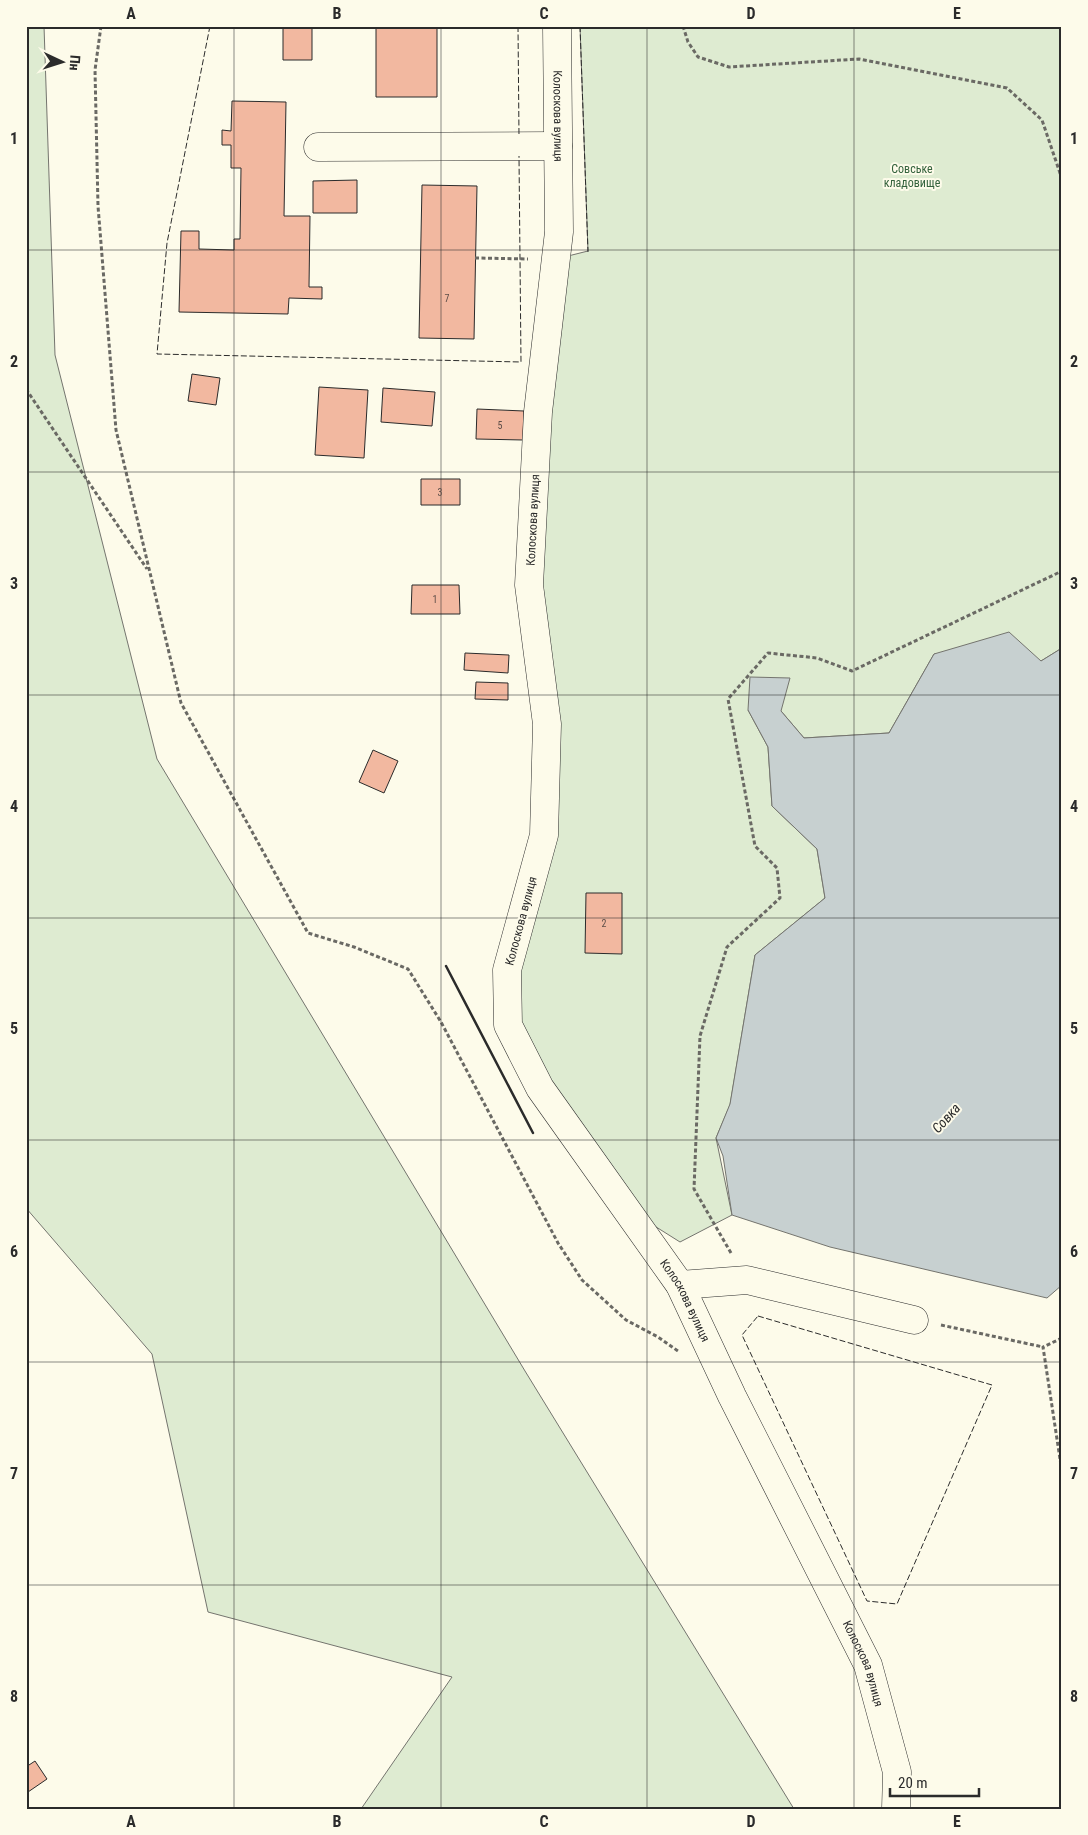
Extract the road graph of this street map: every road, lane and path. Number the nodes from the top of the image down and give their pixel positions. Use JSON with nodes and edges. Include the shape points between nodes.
{"nodes":[{"id":1,"x":101,"y":26,"type":"edge"},
{"id":2,"x":557,"y":26,"type":"edge"},
{"id":3,"x":683,"y":26,"type":"edge"},
{"id":4,"x":558,"y":146,"type":"junction"},
{"id":5,"x":318,"y":147,"type":"dead end"},
{"id":6,"x":1062,"y":180,"type":"edge"},
{"id":7,"x":475,"y":258,"type":"dead end"},
{"id":8,"x":556,"y":259,"type":"junction"},
{"id":9,"x":26,"y":389,"type":"edge"},
{"id":10,"x":148,"y":571,"type":"junction"},
{"id":11,"x":1062,"y":572,"type":"edge"},
{"id":12,"x":747,"y":1280,"type":"junction"},
{"id":13,"x":680,"y":1284,"type":"junction"},
{"id":14,"x":914,"y":1320,"type":"joint"},
{"id":15,"x":1062,"y":1338,"type":"edge"},
{"id":16,"x":1043,"y":1347,"type":"junction"},
{"id":17,"x":679,"y":1352,"type":"dead end"},
{"id":18,"x":1062,"y":1472,"type":"edge"},
{"id":19,"x":896,"y":1809,"type":"edge"}],
"edges":[{"from":1,"to":10,"type":"path","via":[[95,70],[98,206],[116,430]]},
{"from":2,"to":4,"type":"street","name":"Колоскова вулиця"},
{"from":3,"to":6,"type":"path","via":[[698,57],[729,67],[859,59],[1007,88],[1042,120]]},
{"from":4,"to":5,"type":"street"},
{"from":4,"to":8,"type":"street","name":"Колоскова вулиця","via":[[559,232]]},
{"from":7,"to":8,"type":"path"},
{"from":8,"to":13,"type":"street","name":"Колоскова вулиця","via":[[538,412],[530,586],[547,724],[544,835],[508,970],[508,1025],[540,1088]]},
{"from":9,"to":10,"type":"path"},
{"from":10,"to":17,"type":"path","via":[[181,703],[308,933],[408,969],[441,1022],[558,1243],[582,1280],[626,1320]]},
{"from":11,"to":12,"type":"path","via":[[852,671],[817,658],[768,653],[728,699],[754,846],[777,868],[780,898],[727,947],[700,1036],[694,1189]]},
{"from":12,"to":13,"type":"street"},
{"from":12,"to":14,"type":"street"},
{"from":13,"to":19,"type":"street","name":"Колоскова вулиця","via":[[732,1396],[868,1666],[897,1772]]},
{"from":14,"to":16,"type":"path"},
{"from":15,"to":16,"type":"path"},
{"from":16,"to":18,"type":"path"}]}
